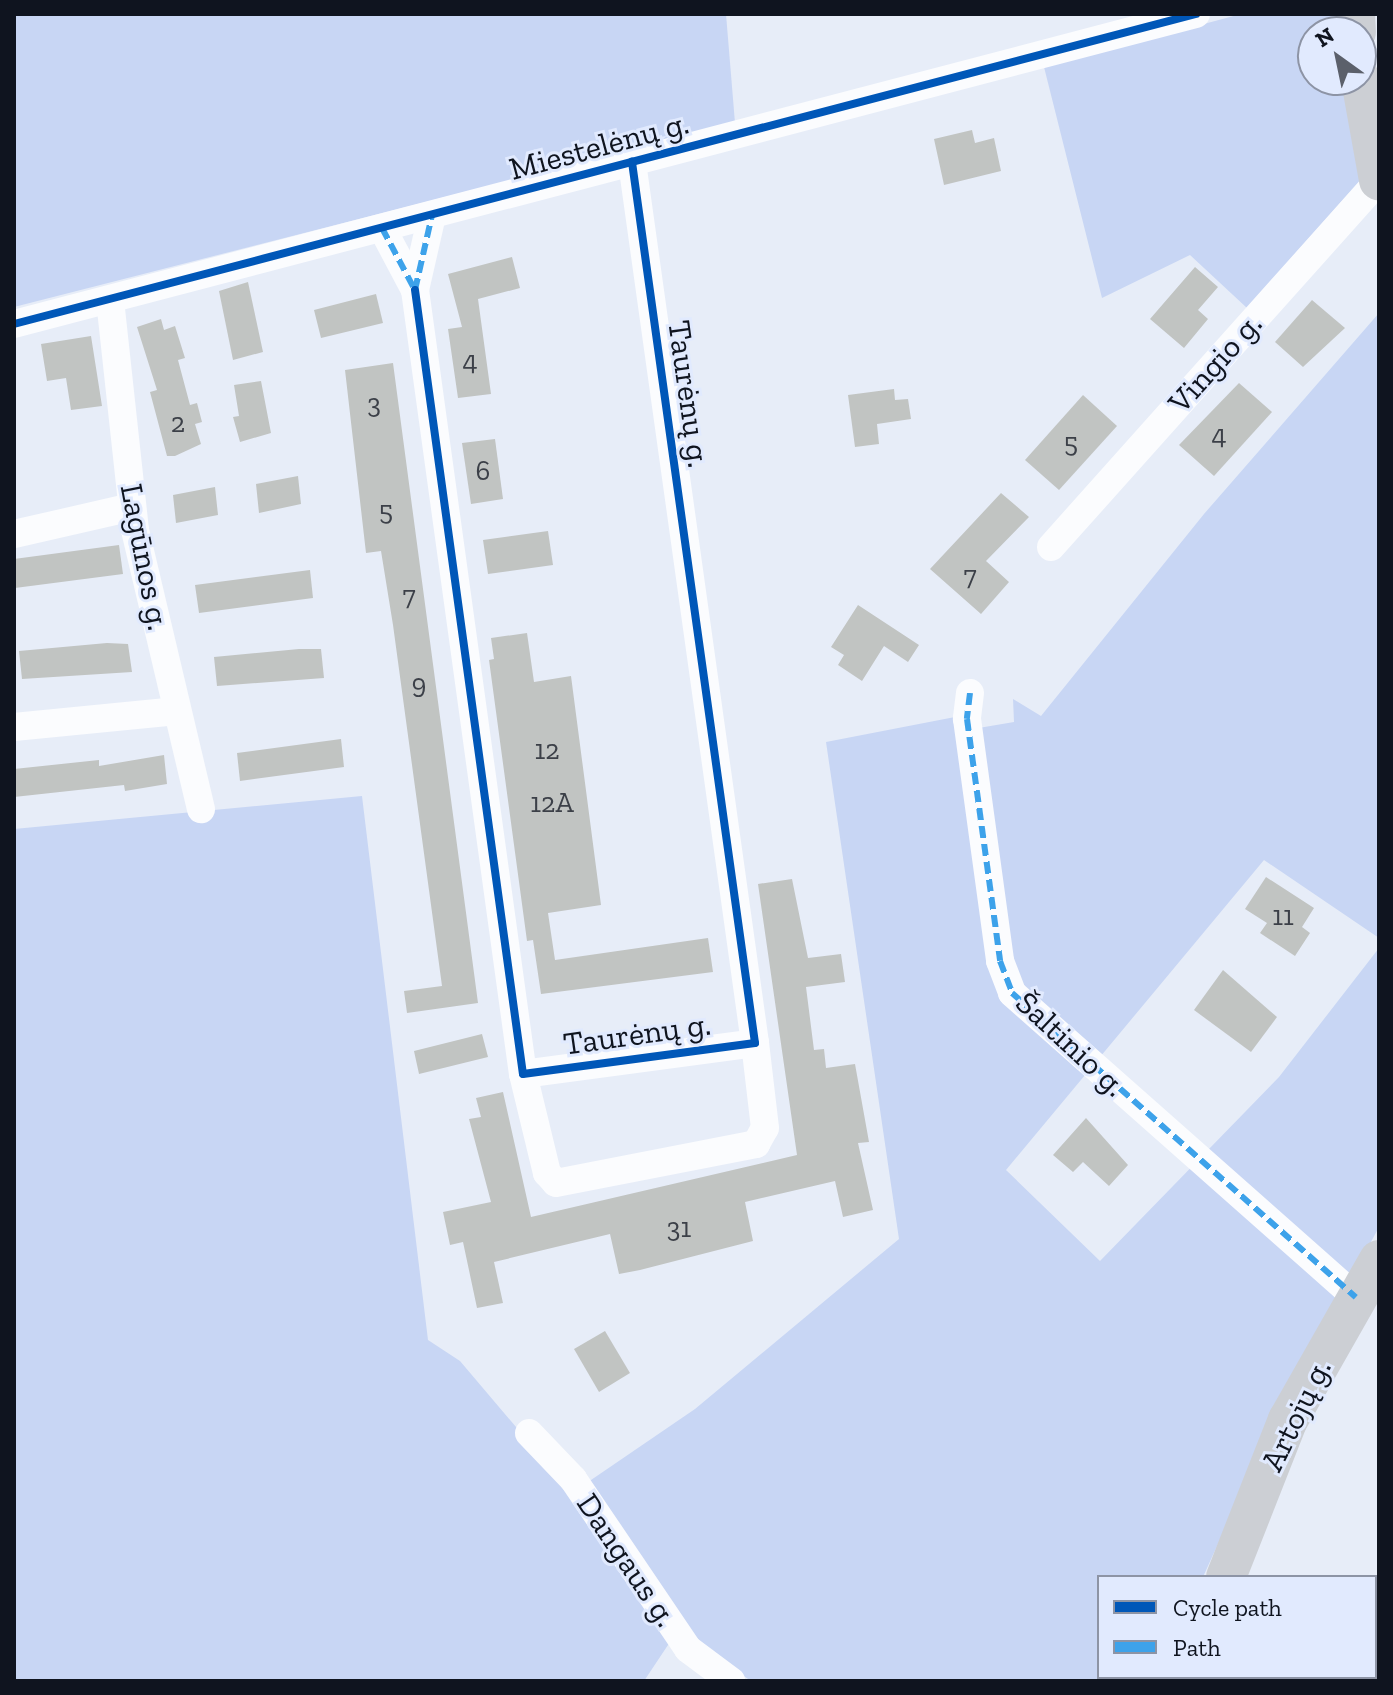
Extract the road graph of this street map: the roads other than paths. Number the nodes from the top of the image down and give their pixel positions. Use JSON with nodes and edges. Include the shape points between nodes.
{"nodes":[{"id":1,"x":1196,"y":14,"type":"edge"},
{"id":2,"x":1364,"y":96,"type":"edge"},
{"id":3,"x":632,"y":162,"type":"junction"},
{"id":4,"x":1379,"y":180,"type":"edge"},
{"id":5,"x":432,"y":215,"type":"junction"},
{"id":6,"x":382,"y":228,"type":"junction"},
{"id":7,"x":415,"y":290,"type":"junction"},
{"id":8,"x":110,"y":300,"type":"junction"},
{"id":9,"x":14,"y":324,"type":"edge"},
{"id":10,"x":132,"y":507,"type":"junction"},
{"id":11,"x":14,"y":534,"type":"edge"},
{"id":12,"x":1051,"y":547,"type":"dead end"},
{"id":13,"x":970,"y":693,"type":"dead end"},
{"id":14,"x":177,"y":711,"type":"junction"},
{"id":15,"x":14,"y":727,"type":"edge"},
{"id":16,"x":201,"y":809,"type":"dead end"},
{"id":17,"x":755,"y":1043,"type":"junction"},
{"id":18,"x":523,"y":1074,"type":"junction"},
{"id":19,"x":1379,"y":1260,"type":"edge"},
{"id":20,"x":1356,"y":1297,"type":"junction"},
{"id":21,"x":529,"y":1433,"type":"dead end"},
{"id":22,"x":1227,"y":1575,"type":"edge"},
{"id":23,"x":731,"y":1681,"type":"edge"}],
"edges":[{"from":1,"to":3,"type":"street","name":"Miestelėnų g."},
{"from":2,"to":4,"type":"main road"},
{"from":3,"to":5,"type":"street","name":"Miestelėnų g."},
{"from":3,"to":17,"type":"street","name":"Taurėnų g."},
{"from":4,"to":12,"type":"street","name":"Vingio g."},
{"from":5,"to":6,"type":"street","name":"Miestelėnų g."},
{"from":5,"to":7,"type":"street","name":"Taurėnų g."},
{"from":6,"to":7,"type":"street","name":"Taurėnų g."},
{"from":6,"to":8,"type":"street","name":"Miestelėnų g."},
{"from":7,"to":18,"type":"street","name":"Taurėnų g."},
{"from":8,"to":9,"type":"street","name":"Miestelėnų g."},
{"from":8,"to":10,"type":"street","name":"Lagūnos g."},
{"from":10,"to":11,"type":"street"},
{"from":10,"to":14,"type":"street","name":"Lagūnos g."},
{"from":13,"to":20,"type":"street","name":"Šaltinio g.","via":[[967,719],[1000,961],[1012,993]]},
{"from":14,"to":15,"type":"street"},
{"from":14,"to":16,"type":"street","name":"Lagūnos g."},
{"from":17,"to":18,"type":"street","name":"Taurėnų g."},
{"from":17,"to":18,"type":"street","via":[[765,1128],[756,1144],[556,1183],[547,1173]]},
{"from":19,"to":20,"type":"main road","name":"Artojų g."},
{"from":20,"to":22,"type":"main road","name":"Artojų g.","via":[[1288,1420]]},
{"from":21,"to":23,"type":"street","name":"Dangaus g.","via":[[573,1479],[688,1649]]}]}
